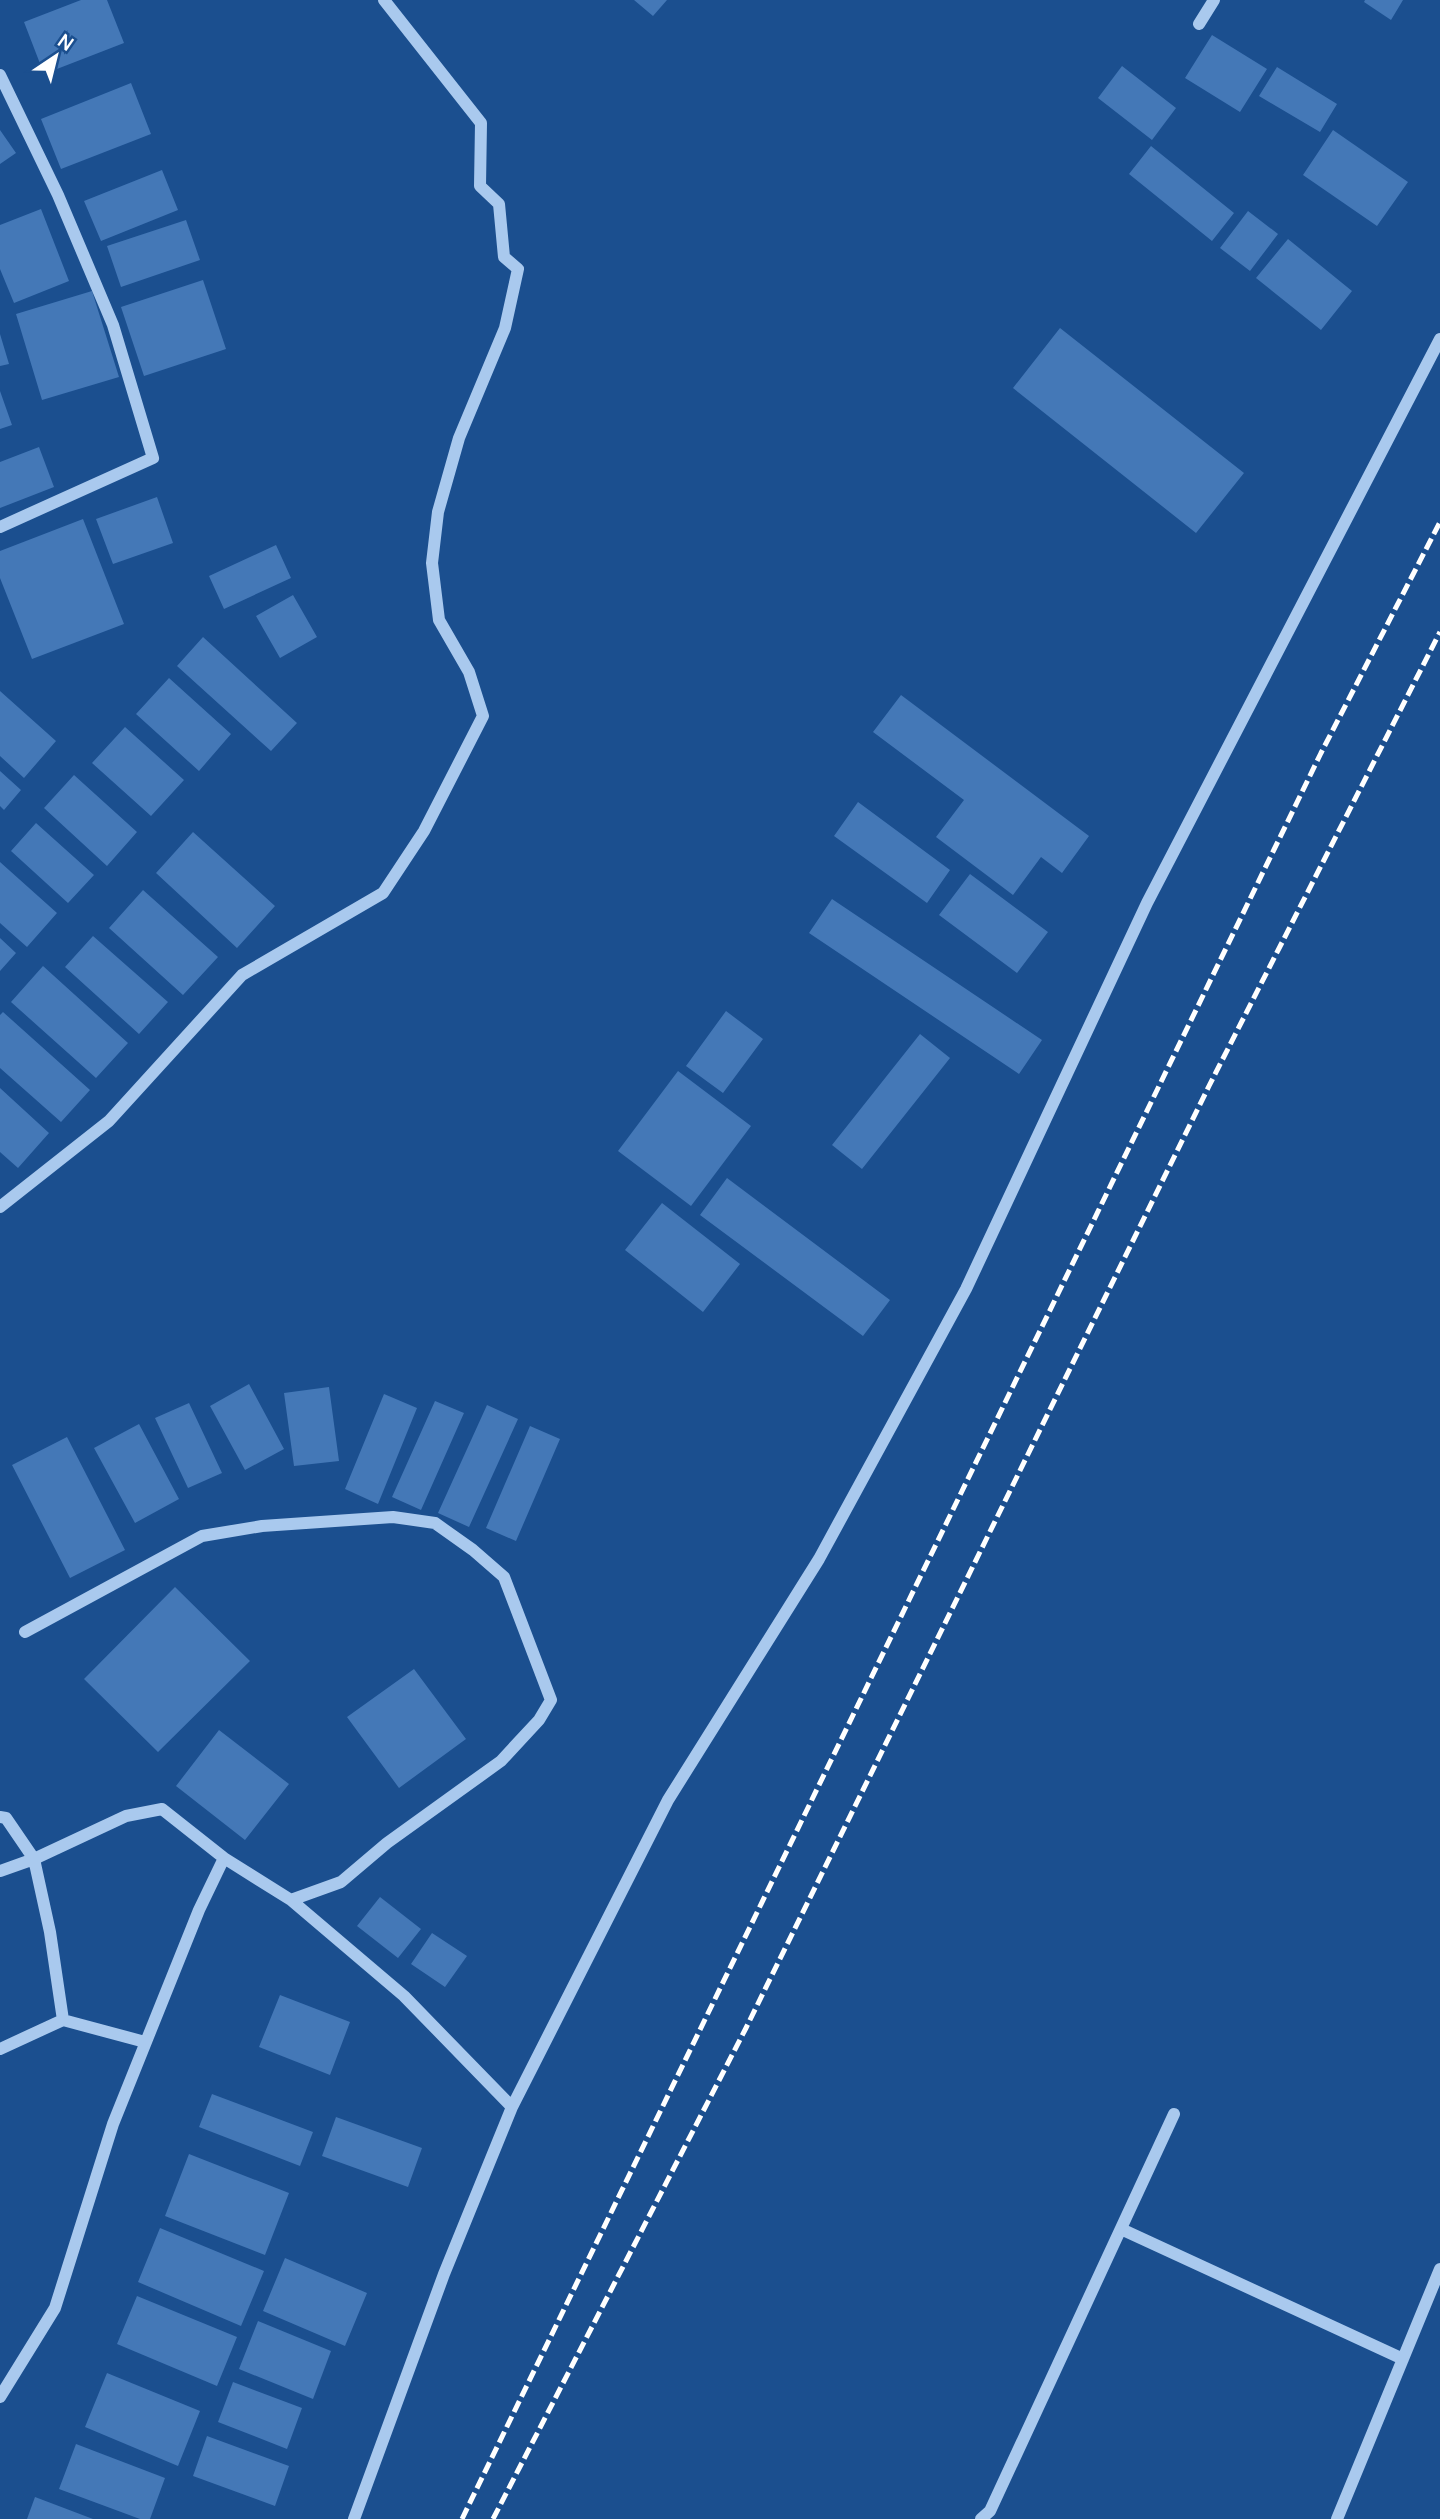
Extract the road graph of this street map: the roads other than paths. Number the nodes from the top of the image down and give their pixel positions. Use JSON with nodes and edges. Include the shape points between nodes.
{"nodes":[{"id":1,"x":384,"y":0,"type":"edge"},
{"id":2,"x":1214,"y":0,"type":"edge"},
{"id":3,"x":1199,"y":24,"type":"dead end"},
{"id":4,"x":0,"y":75,"type":"edge"},
{"id":5,"x":1440,"y":339,"type":"edge"},
{"id":6,"x":0,"y":527,"type":"edge"},
{"id":7,"x":0,"y":1206,"type":"edge"},
{"id":8,"x":25,"y":1632,"type":"dead end"},
{"id":9,"x":0,"y":1818,"type":"edge"},
{"id":10,"x":34,"y":1858,"type":"junction"},
{"id":11,"x":224,"y":1858,"type":"junction"},
{"id":12,"x":0,"y":1871,"type":"edge"},
{"id":13,"x":291,"y":1900,"type":"junction"},
{"id":14,"x":63,"y":2020,"type":"junction"},
{"id":15,"x":145,"y":2042,"type":"junction"},
{"id":16,"x":0,"y":2049,"type":"edge"},
{"id":17,"x":512,"y":2108,"type":"junction"},
{"id":18,"x":1174,"y":2114,"type":"dead end"},
{"id":19,"x":1121,"y":2229,"type":"junction"},
{"id":20,"x":1440,"y":2269,"type":"edge"},
{"id":21,"x":1403,"y":2358,"type":"junction"},
{"id":22,"x":0,"y":2397,"type":"edge"},
{"id":23,"x":354,"y":2519,"type":"edge"},
{"id":24,"x":981,"y":2519,"type":"edge"},
{"id":25,"x":1337,"y":2519,"type":"edge"}],
"edges":[{"from":1,"to":7,"type":"street","via":[[481,123],[480,186],[499,204],[504,257],[518,269],[505,328],[459,438],[438,512],[432,563],[439,620],[470,672],[482,716],[424,831],[383,893],[242,975],[109,1121]]},
{"from":2,"to":3,"type":"street"},
{"from":4,"to":6,"type":"street","via":[[113,325],[153,458]]},
{"from":5,"to":17,"type":"street","via":[[1147,903],[966,1289],[819,1559],[668,1801]]},
{"from":8,"to":13,"type":"street","via":[[202,1536],[262,1526],[393,1517],[435,1523],[503,1577],[551,1700],[539,1720],[501,1761],[341,1882]]},
{"from":9,"to":10,"type":"street","via":[[6,1818]]},
{"from":10,"to":11,"type":"street","via":[[126,1816],[162,1809]]},
{"from":10,"to":12,"type":"street"},
{"from":10,"to":14,"type":"street"},
{"from":11,"to":13,"type":"street"},
{"from":11,"to":15,"type":"street"},
{"from":13,"to":17,"type":"street","via":[[404,1996]]},
{"from":14,"to":15,"type":"street"},
{"from":14,"to":16,"type":"street"},
{"from":15,"to":22,"type":"street","via":[[113,2123],[55,2308]]},
{"from":17,"to":23,"type":"street","via":[[444,2274]]},
{"from":18,"to":19,"type":"street"},
{"from":19,"to":21,"type":"street"},
{"from":19,"to":24,"type":"street","via":[[990,2511]]},
{"from":20,"to":21,"type":"street"},
{"from":21,"to":25,"type":"street"}]}
